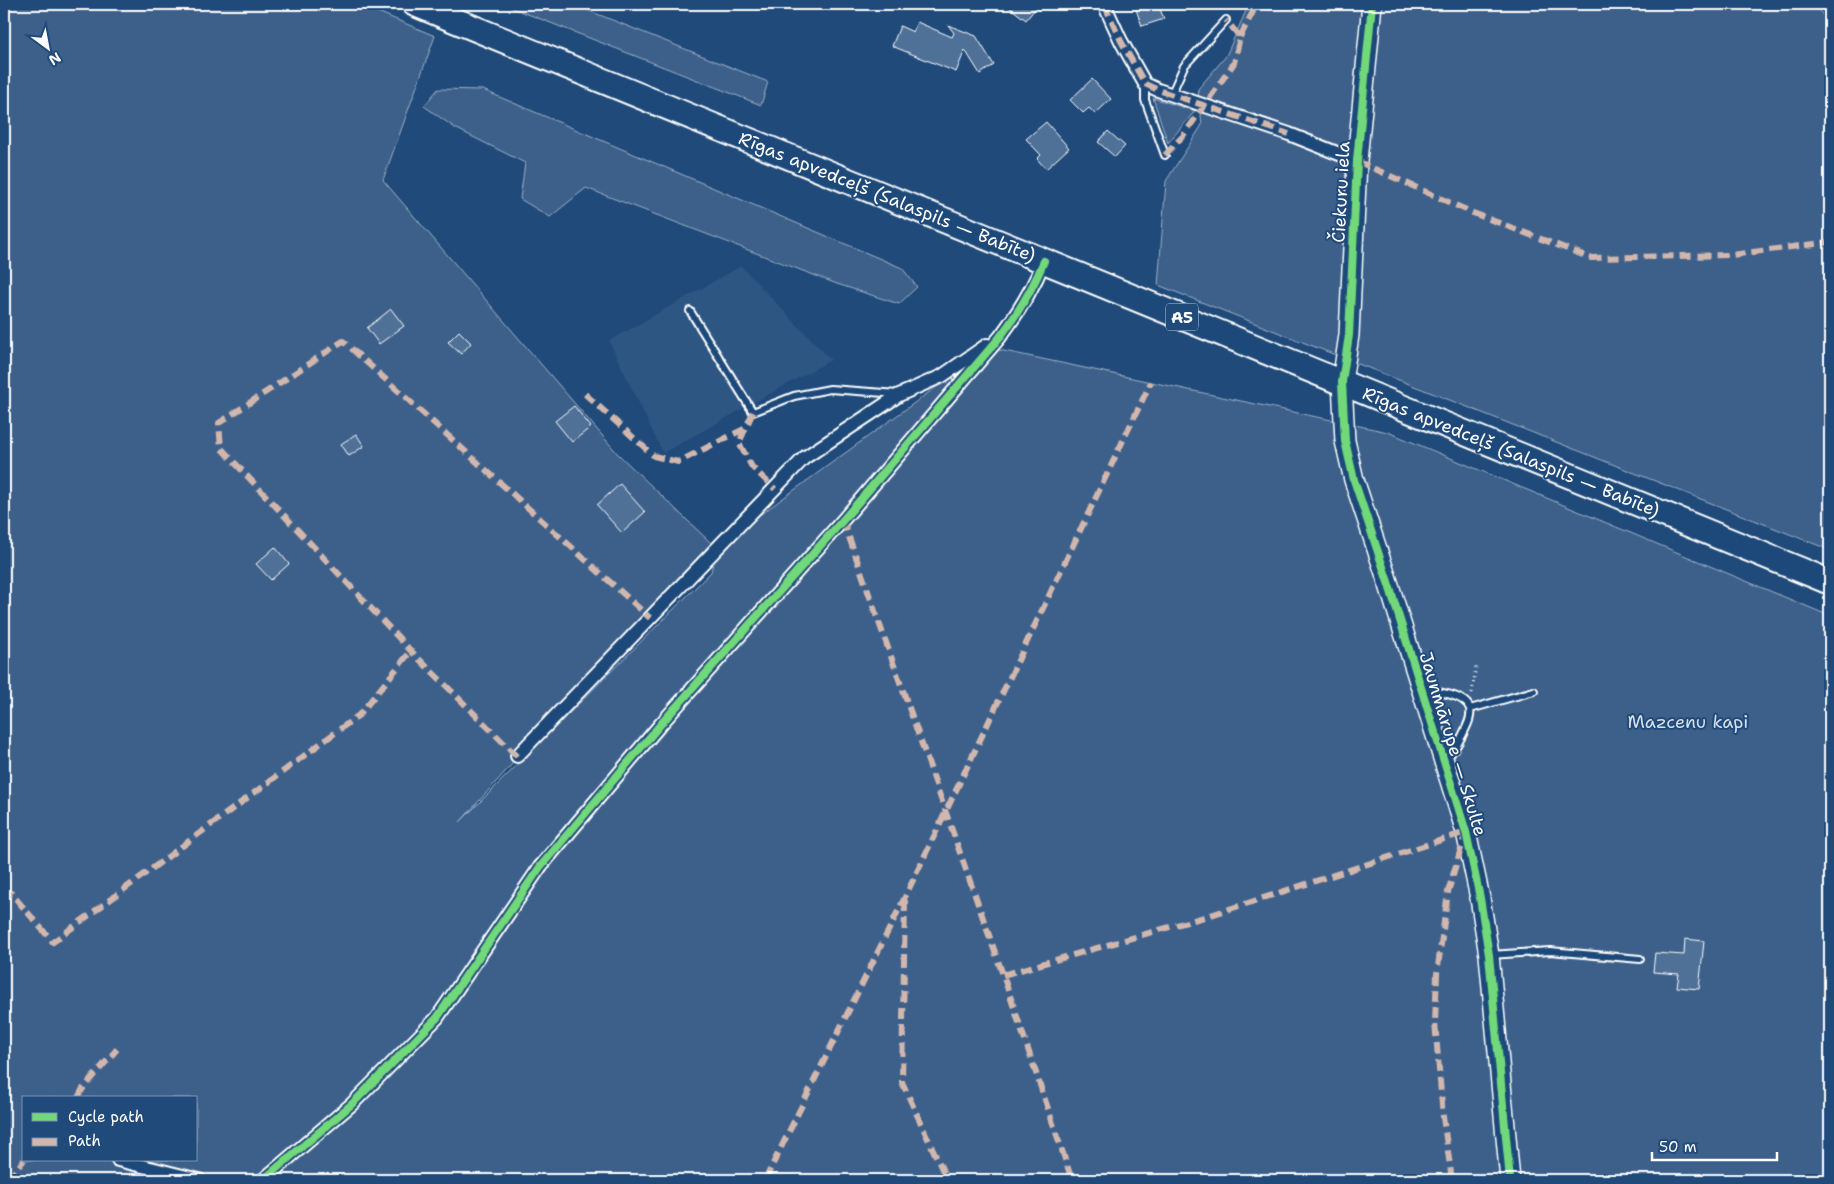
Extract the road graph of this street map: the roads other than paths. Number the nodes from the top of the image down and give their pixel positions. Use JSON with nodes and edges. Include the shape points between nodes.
{"nodes":[{"id":1,"x":415,"y":4,"type":"edge"},
{"id":2,"x":1104,"y":4,"type":"edge"},
{"id":3,"x":1372,"y":4,"type":"edge"},
{"id":4,"x":1226,"y":20,"type":"dead end"},
{"id":5,"x":1145,"y":84,"type":"junction"},
{"id":6,"x":1171,"y":95,"type":"junction"},
{"id":7,"x":1165,"y":155,"type":"dead end"},
{"id":8,"x":1358,"y":161,"type":"junction"},
{"id":9,"x":1044,"y":261,"type":"junction"},
{"id":10,"x":690,"y":311,"type":"dead end"},
{"id":11,"x":1000,"y":337,"type":"junction"},
{"id":12,"x":1342,"y":382,"type":"junction"},
{"id":13,"x":900,"y":394,"type":"junction"},
{"id":14,"x":1830,"y":582,"type":"edge"},
{"id":15,"x":1422,"y":691,"type":"junction"},
{"id":16,"x":1534,"y":692,"type":"dead end"},
{"id":17,"x":1470,"y":709,"type":"junction"},
{"id":18,"x":517,"y":756,"type":"dead end"},
{"id":19,"x":1444,"y":761,"type":"junction"},
{"id":20,"x":1489,"y":955,"type":"junction"},
{"id":21,"x":1640,"y":959,"type":"dead end"},
{"id":22,"x":126,"y":1162,"type":"edge"},
{"id":23,"x":199,"y":1180,"type":"edge"},
{"id":24,"x":263,"y":1180,"type":"edge"},
{"id":25,"x":1510,"y":1180,"type":"edge"}],
"edges":[{"from":1,"to":9,"type":"highway","name":"Rīgas apvedceļš (Salaspils — Babīte)","number":"A5"},
{"from":2,"to":5,"type":"street"},
{"from":3,"to":8,"type":"main road","name":"Čiekuru iela"},
{"from":4,"to":6,"type":"lane","via":[[1184,66]]},
{"from":5,"to":6,"type":"street"},
{"from":5,"to":7,"type":"lane","via":[[1145,100]]},
{"from":6,"to":8,"type":"street"},
{"from":8,"to":12,"type":"main road","name":"Čiekuru iela","via":[[1349,335]]},
{"from":9,"to":11,"type":"street","via":[[1022,307]]},
{"from":9,"to":12,"type":"highway","name":"Rīgas apvedceļš (Salaspils — Babīte)","number":"A5"},
{"from":10,"to":13,"type":"lane","via":[[753,412],[794,396],[830,389]]},
{"from":11,"to":13,"type":"street","via":[[942,376]]},
{"from":11,"to":24,"type":"street","via":[[540,867],[436,1018],[352,1104]]},
{"from":12,"to":14,"type":"highway","name":"Rīgas apvedceļš (Salaspils — Babīte)","number":"A5"},
{"from":12,"to":15,"type":"main road","name":"Jaunmārupe — Skulte","via":[[1345,441],[1354,480]]},
{"from":13,"to":18,"type":"street","via":[[804,458]]},
{"from":15,"to":17,"type":"lane","via":[[1451,694]]},
{"from":15,"to":19,"type":"main road","name":"Jaunmārupe — Skulte"},
{"from":16,"to":17,"type":"lane"},
{"from":17,"to":19,"type":"lane","via":[[1470,720],[1454,752]]},
{"from":19,"to":20,"type":"main road","name":"Jaunmārupe — Skulte","via":[[1466,832]]},
{"from":20,"to":21,"type":"lane","via":[[1550,952]]},
{"from":20,"to":25,"type":"main road","name":"Jaunmārupe — Skulte"},
{"from":22,"to":23,"type":"street"}]}
